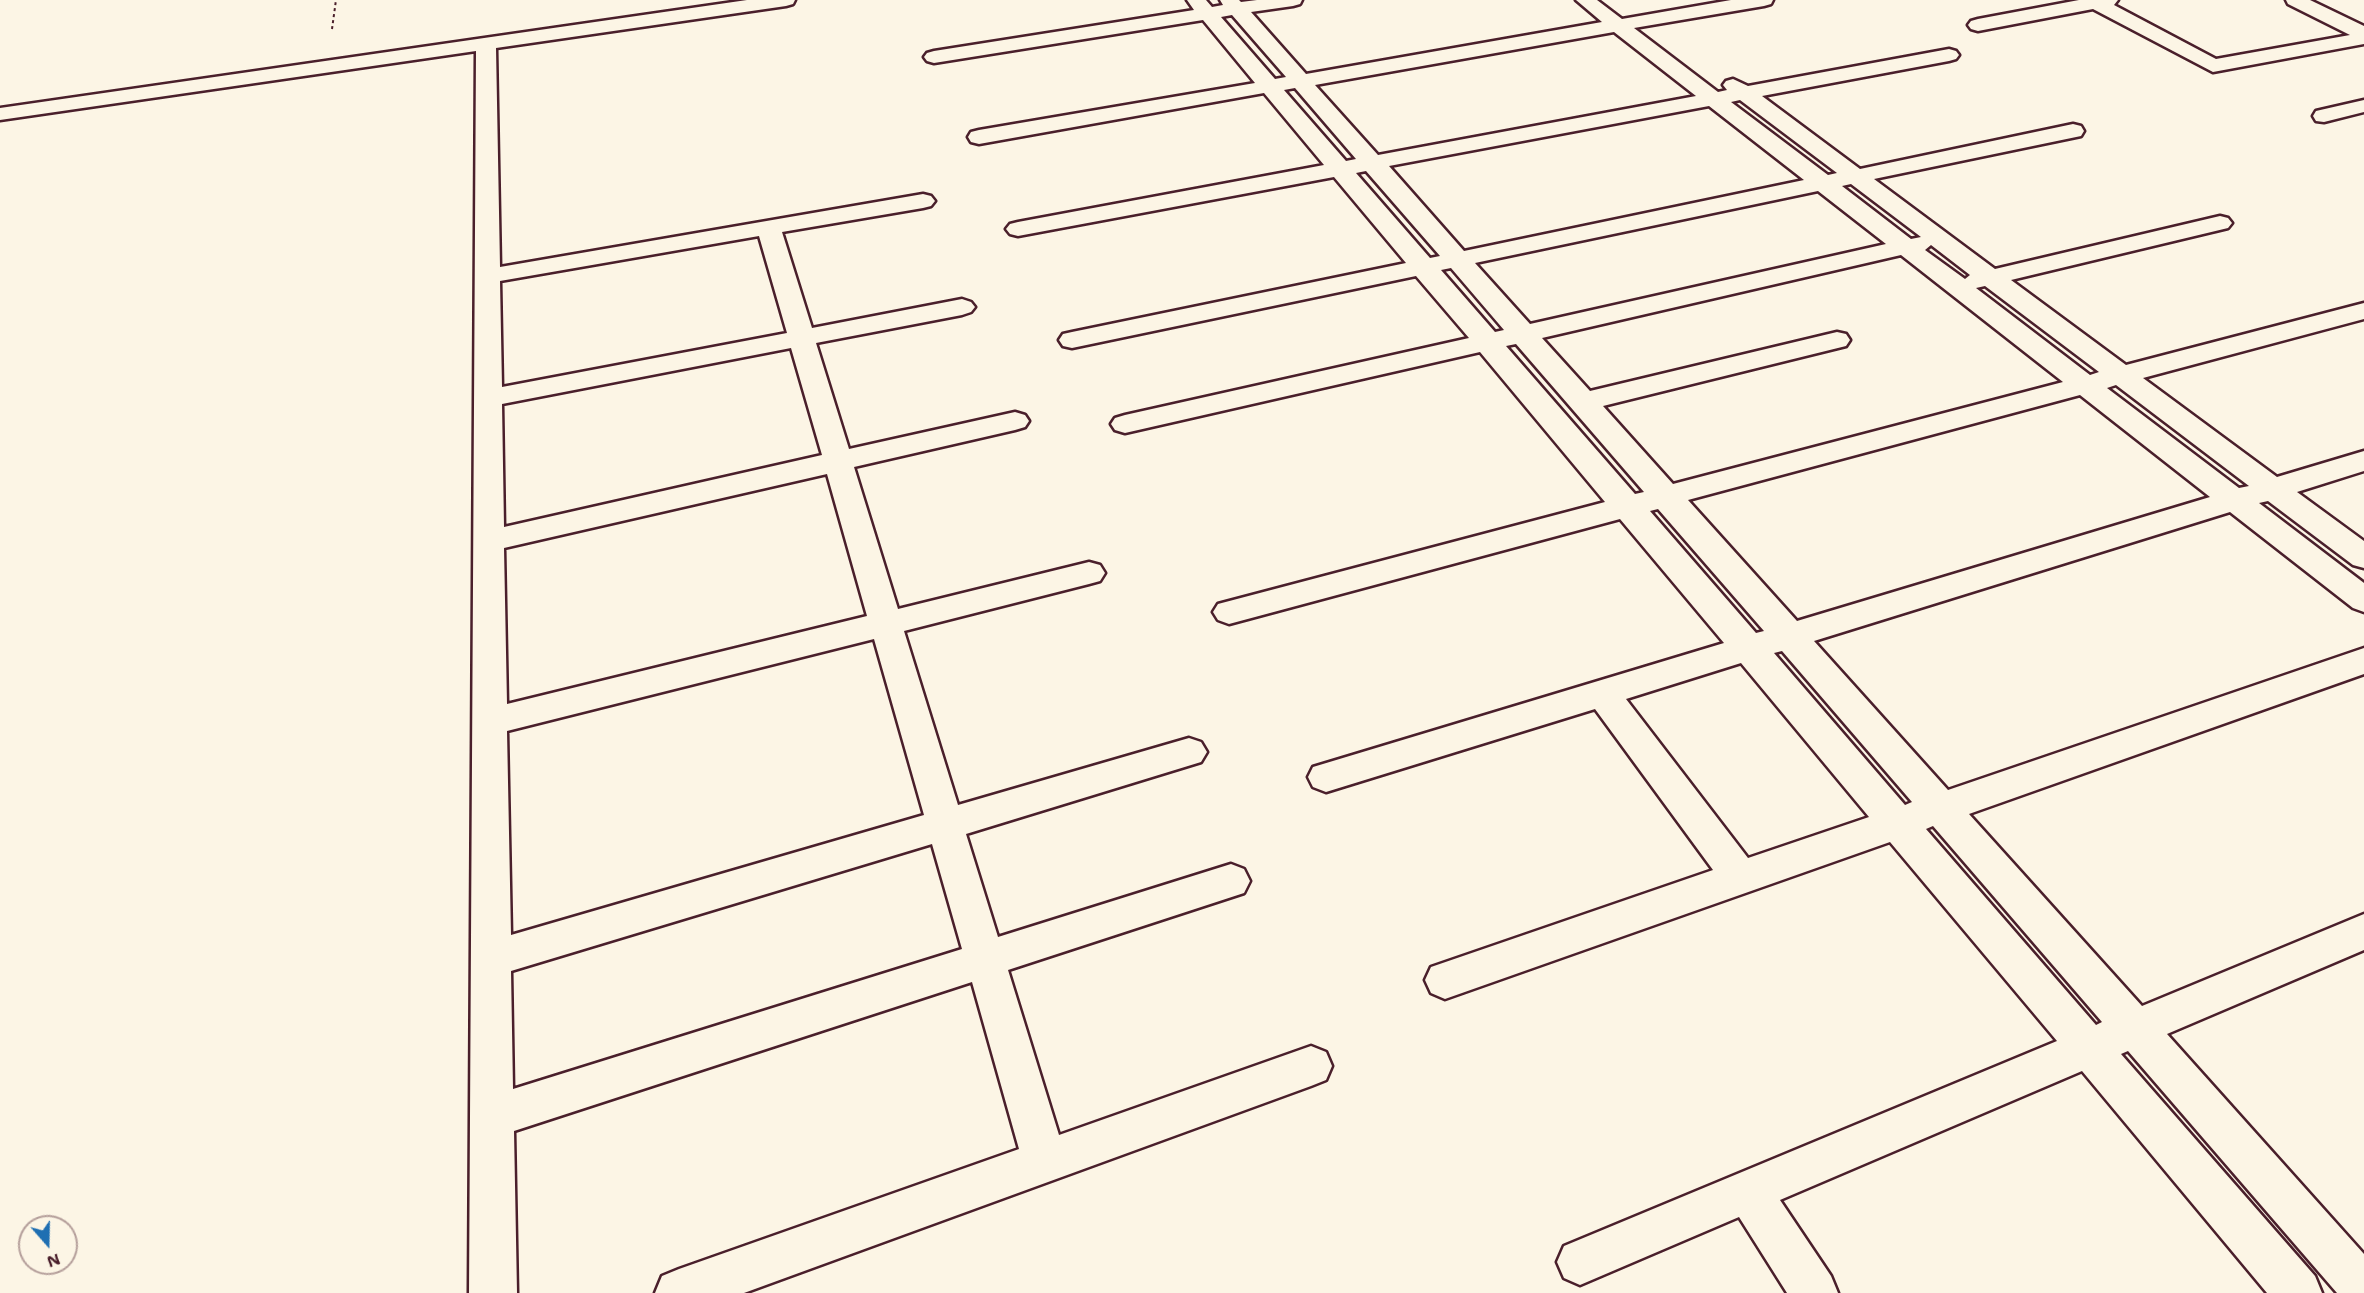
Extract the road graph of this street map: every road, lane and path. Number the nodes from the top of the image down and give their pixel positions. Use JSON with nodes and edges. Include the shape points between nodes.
{"nodes":[{"id":1,"x":786,"y":0,"type":"edge"},
{"id":2,"x":1293,"y":0,"type":"edge"},
{"id":3,"x":1585,"y":0,"type":"edge"},
{"id":4,"x":1618,"y":0,"type":"edge"},
{"id":5,"x":1764,"y":0,"type":"edge"},
{"id":6,"x":2295,"y":0,"type":"edge"},
{"id":7,"x":2098,"y":1,"type":"edge"},
{"id":8,"x":734,"y":4,"type":"edge"},
{"id":9,"x":1217,"y":6,"type":"edge"},
{"id":10,"x":1646,"y":21,"type":"junction"},
{"id":11,"x":1978,"y":25,"type":"dead end"},
{"id":12,"x":1618,"y":26,"type":"junction"},
{"id":13,"x":2364,"y":36,"type":"edge"},
{"id":14,"x":486,"y":43,"type":"junction"},
{"id":15,"x":1949,"y":55,"type":"dead end"},
{"id":16,"x":934,"y":57,"type":"dead end"},
{"id":17,"x":1285,"y":84,"type":"junction"},
{"id":18,"x":1743,"y":93,"type":"junction"},
{"id":19,"x":1713,"y":99,"type":"junction"},
{"id":20,"x":2364,"y":106,"type":"edge"},
{"id":21,"x":0,"y":114,"type":"edge"},
{"id":22,"x":2324,"y":116,"type":"dead end"},
{"id":23,"x":2073,"y":131,"type":"dead end"},
{"id":24,"x":979,"y":137,"type":"dead end"},
{"id":25,"x":1372,"y":163,"type":"junction"},
{"id":26,"x":1340,"y":169,"type":"junction"},
{"id":27,"x":1855,"y":177,"type":"junction"},
{"id":28,"x":1823,"y":183,"type":"junction"},
{"id":29,"x":923,"y":201,"type":"dead end"},
{"id":30,"x":2220,"y":223,"type":"dead end"},
{"id":31,"x":769,"y":228,"type":"junction"},
{"id":32,"x":1018,"y":229,"type":"dead end"},
{"id":33,"x":1940,"y":240,"type":"junction"},
{"id":34,"x":1906,"y":247,"type":"junction"},
{"id":35,"x":1458,"y":260,"type":"junction"},
{"id":36,"x":1423,"y":267,"type":"junction"},
{"id":37,"x":488,"y":276,"type":"junction"},
{"id":38,"x":1990,"y":278,"type":"junction"},
{"id":39,"x":1957,"y":286,"type":"junction"},
{"id":40,"x":962,"y":307,"type":"dead end"},
{"id":41,"x":2364,"y":312,"type":"edge"},
{"id":42,"x":1524,"y":334,"type":"junction"},
{"id":43,"x":802,"y":338,"type":"junction"},
{"id":44,"x":1072,"y":340,"type":"dead end"},
{"id":45,"x":1837,"y":340,"type":"dead end"},
{"id":46,"x":1488,"y":342,"type":"junction"},
{"id":47,"x":2121,"y":376,"type":"junction"},
{"id":48,"x":2085,"y":385,"type":"junction"},
{"id":49,"x":489,"y":398,"type":"junction"},
{"id":50,"x":1583,"y":402,"type":"junction"},
{"id":51,"x":1016,"y":421,"type":"dead end"},
{"id":52,"x":1125,"y":424,"type":"dead end"},
{"id":53,"x":838,"y":461,"type":"junction"},
{"id":54,"x":2364,"y":461,"type":"edge"},
{"id":55,"x":2273,"y":489,"type":"junction"},
{"id":56,"x":1666,"y":496,"type":"junction"},
{"id":57,"x":2235,"y":500,"type":"junction"},
{"id":58,"x":1627,"y":506,"type":"junction"},
{"id":59,"x":489,"y":540,"type":"junction"},
{"id":60,"x":2364,"y":557,"type":"edge"},
{"id":61,"x":1089,"y":573,"type":"dead end"},
{"id":62,"x":2364,"y":600,"type":"edge"},
{"id":63,"x":1228,"y":612,"type":"dead end"},
{"id":64,"x":886,"y":624,"type":"junction"},
{"id":65,"x":1788,"y":636,"type":"junction"},
{"id":66,"x":1749,"y":648,"type":"junction"},
{"id":67,"x":2364,"y":661,"type":"edge"},
{"id":68,"x":1602,"y":693,"type":"junction"},
{"id":69,"x":490,"y":722,"type":"junction"},
{"id":70,"x":1189,"y":752,"type":"dead end"},
{"id":71,"x":1326,"y":777,"type":"dead end"},
{"id":72,"x":1940,"y":809,"type":"junction"},
{"id":73,"x":1897,"y":823,"type":"junction"},
{"id":74,"x":945,"y":825,"type":"junction"},
{"id":75,"x":1740,"y":877,"type":"junction"},
{"id":76,"x":1230,"y":881,"type":"dead end"},
{"id":77,"x":2364,"y":932,"type":"edge"},
{"id":78,"x":492,"y":959,"type":"junction"},
{"id":79,"x":985,"y":960,"type":"junction"},
{"id":80,"x":1445,"y":980,"type":"dead end"},
{"id":81,"x":2134,"y":1029,"type":"junction"},
{"id":82,"x":2089,"y":1048,"type":"junction"},
{"id":83,"x":1311,"y":1066,"type":"dead end"},
{"id":84,"x":492,"y":1117,"type":"junction"},
{"id":85,"x":1045,"y":1162,"type":"junction"},
{"id":86,"x":1749,"y":1192,"type":"junction"},
{"id":87,"x":1580,"y":1263,"type":"dead end"},
{"id":88,"x":2364,"y":1289,"type":"edge"},
{"id":89,"x":493,"y":1293,"type":"edge"},
{"id":90,"x":679,"y":1293,"type":"edge"},
{"id":91,"x":1814,"y":1293,"type":"edge"},
{"id":92,"x":2298,"y":1293,"type":"edge"}],
"edges":[{"from":1,"to":8,"type":"street"},
{"from":2,"to":9,"type":"street"},
{"from":3,"to":12,"type":"street"},
{"from":4,"to":10,"type":"street"},
{"from":5,"to":10,"type":"street"},
{"from":6,"to":13,"type":"street"},
{"from":7,"to":11,"type":"street"},
{"from":7,"to":13,"type":"street","via":[[2213,66]]},
{"from":8,"to":14,"type":"street"},
{"from":9,"to":16,"type":"street"},
{"from":9,"to":17,"type":"street"},
{"from":10,"to":12,"type":"street"},
{"from":10,"to":18,"type":"street"},
{"from":12,"to":17,"type":"street"},
{"from":12,"to":19,"type":"street"},
{"from":14,"to":21,"type":"street"},
{"from":14,"to":37,"type":"street"},
{"from":15,"to":18,"type":"street"},
{"from":17,"to":24,"type":"street"},
{"from":17,"to":25,"type":"street"},
{"from":17,"to":26,"type":"street"},
{"from":18,"to":19,"type":"street"},
{"from":18,"to":27,"type":"street"},
{"from":19,"to":25,"type":"street"},
{"from":19,"to":28,"type":"street"},
{"from":20,"to":22,"type":"street"},
{"from":23,"to":27,"type":"street"},
{"from":25,"to":26,"type":"street"},
{"from":25,"to":35,"type":"street"},
{"from":26,"to":32,"type":"street"},
{"from":26,"to":36,"type":"street"},
{"from":27,"to":28,"type":"street"},
{"from":27,"to":33,"type":"street"},
{"from":28,"to":34,"type":"street"},
{"from":28,"to":35,"type":"street"},
{"from":29,"to":31,"type":"street"},
{"from":30,"to":38,"type":"street"},
{"from":31,"to":37,"type":"street"},
{"from":31,"to":43,"type":"street"},
{"from":33,"to":34,"type":"street"},
{"from":33,"to":38,"type":"street"},
{"from":34,"to":39,"type":"street"},
{"from":34,"to":42,"type":"street"},
{"from":35,"to":36,"type":"street"},
{"from":35,"to":42,"type":"street"},
{"from":36,"to":44,"type":"street"},
{"from":36,"to":46,"type":"street"},
{"from":37,"to":49,"type":"street"},
{"from":38,"to":39,"type":"street"},
{"from":38,"to":47,"type":"street"},
{"from":39,"to":48,"type":"street"},
{"from":40,"to":43,"type":"street"},
{"from":41,"to":47,"type":"street"},
{"from":42,"to":46,"type":"street"},
{"from":42,"to":50,"type":"street"},
{"from":43,"to":49,"type":"street"},
{"from":43,"to":53,"type":"street"},
{"from":45,"to":50,"type":"street"},
{"from":46,"to":52,"type":"street"},
{"from":46,"to":58,"type":"street"},
{"from":47,"to":48,"type":"street"},
{"from":47,"to":55,"type":"street"},
{"from":48,"to":56,"type":"street"},
{"from":48,"to":57,"type":"street"},
{"from":49,"to":59,"type":"street"},
{"from":50,"to":56,"type":"street"},
{"from":51,"to":53,"type":"street"},
{"from":53,"to":59,"type":"street"},
{"from":53,"to":64,"type":"street"},
{"from":54,"to":55,"type":"street"},
{"from":55,"to":57,"type":"street"},
{"from":55,"to":60,"type":"street"},
{"from":56,"to":58,"type":"street"},
{"from":56,"to":65,"type":"street"},
{"from":57,"to":62,"type":"street"},
{"from":57,"to":65,"type":"street"},
{"from":58,"to":63,"type":"street"},
{"from":58,"to":66,"type":"street"},
{"from":59,"to":69,"type":"street"},
{"from":61,"to":64,"type":"street"},
{"from":64,"to":69,"type":"street"},
{"from":64,"to":74,"type":"street"},
{"from":65,"to":66,"type":"street"},
{"from":65,"to":72,"type":"street"},
{"from":66,"to":68,"type":"street"},
{"from":66,"to":73,"type":"street"},
{"from":67,"to":72,"type":"street"},
{"from":68,"to":71,"type":"street"},
{"from":68,"to":75,"type":"street"},
{"from":69,"to":78,"type":"street"},
{"from":70,"to":74,"type":"street"},
{"from":72,"to":73,"type":"street"},
{"from":72,"to":81,"type":"street"},
{"from":73,"to":75,"type":"street"},
{"from":73,"to":82,"type":"street"},
{"from":74,"to":78,"type":"street"},
{"from":74,"to":79,"type":"street"},
{"from":75,"to":80,"type":"street"},
{"from":76,"to":79,"type":"street"},
{"from":77,"to":81,"type":"street"},
{"from":78,"to":84,"type":"street"},
{"from":79,"to":84,"type":"street"},
{"from":79,"to":85,"type":"street"},
{"from":81,"to":82,"type":"street"},
{"from":81,"to":88,"type":"street"},
{"from":82,"to":86,"type":"street"},
{"from":82,"to":92,"type":"street"},
{"from":83,"to":85,"type":"street"},
{"from":84,"to":89,"type":"street"},
{"from":85,"to":90,"type":"street"},
{"from":86,"to":87,"type":"street"},
{"from":86,"to":91,"type":"street"}]}
